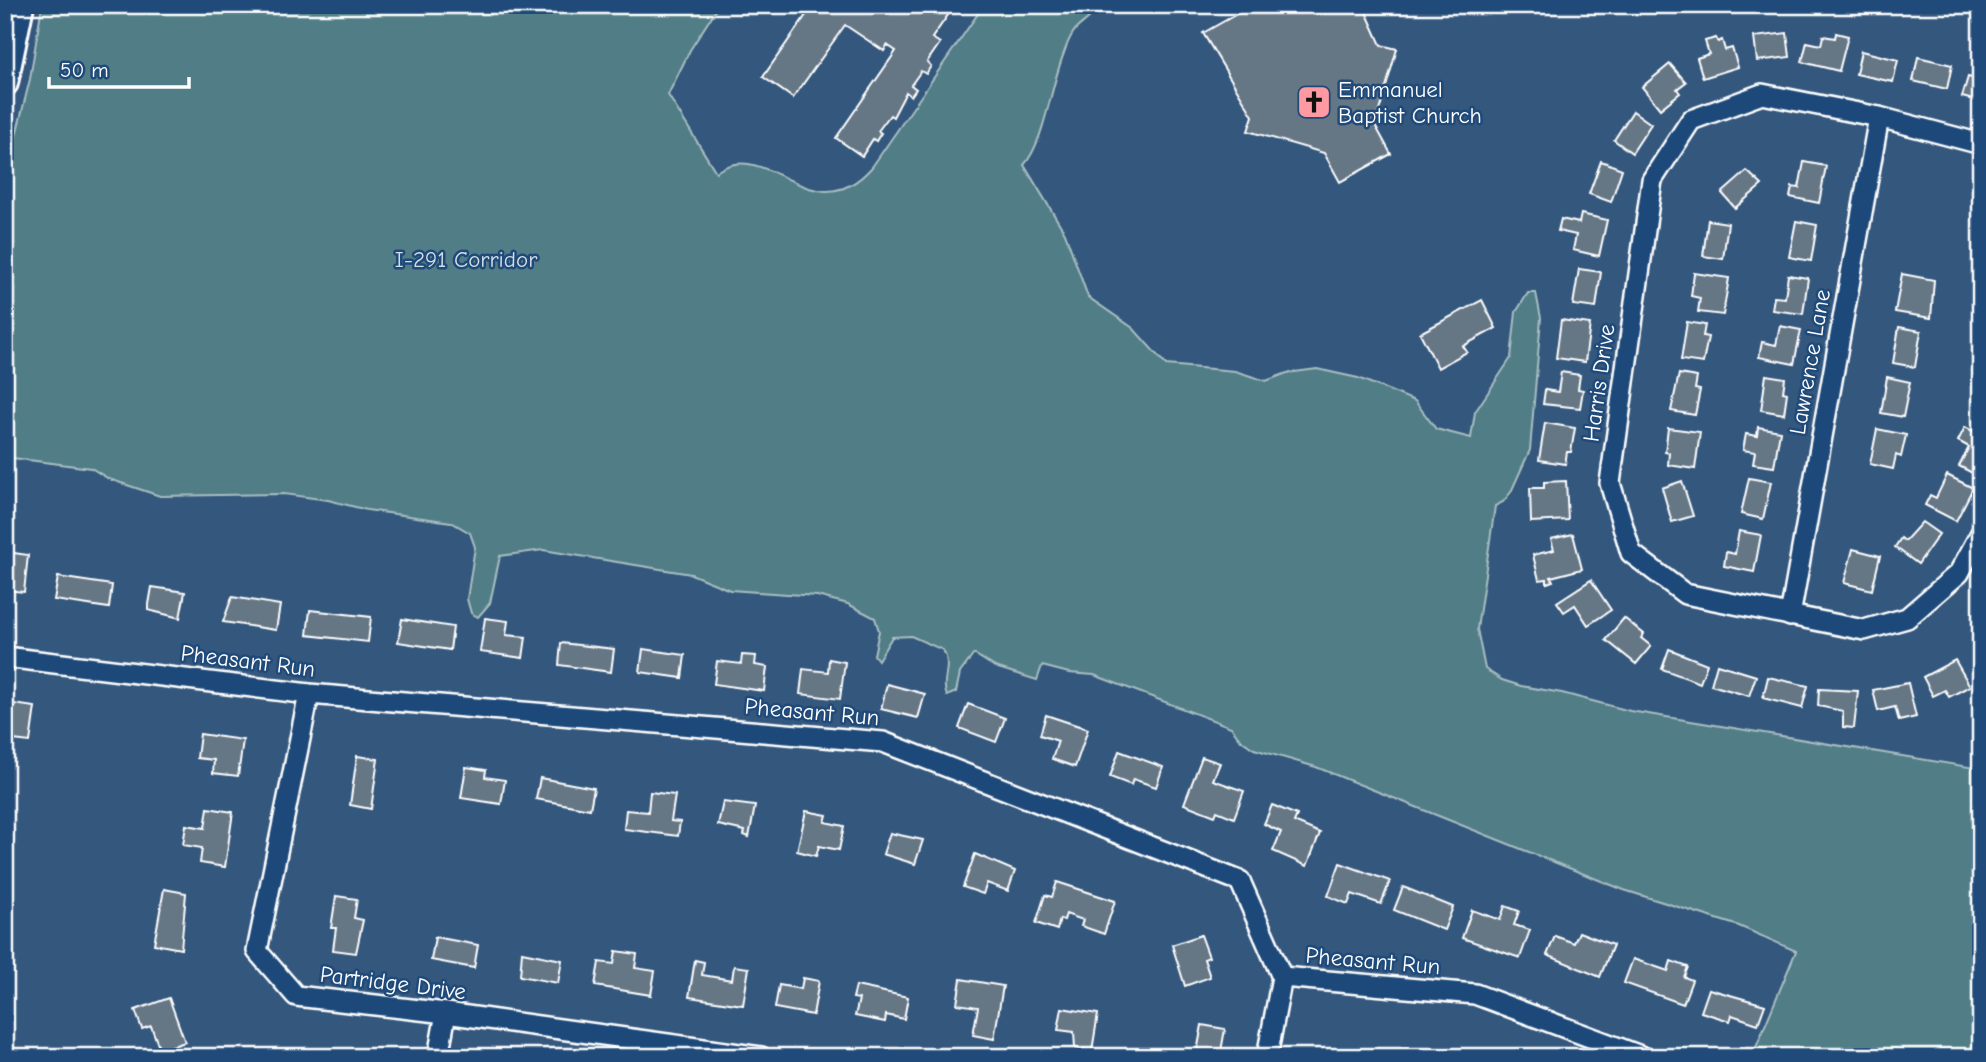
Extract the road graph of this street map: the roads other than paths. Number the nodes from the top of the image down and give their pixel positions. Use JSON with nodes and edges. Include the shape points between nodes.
{"nodes":[{"id":1,"x":20,"y":5,"type":"edge"},
{"id":2,"x":5,"y":83,"type":"edge"},
{"id":3,"x":1879,"y":117,"type":"junction"},
{"id":4,"x":1981,"y":144,"type":"edge"},
{"id":5,"x":1981,"y":533,"type":"edge"},
{"id":6,"x":1790,"y":616,"type":"junction"},
{"id":7,"x":5,"y":657,"type":"edge"},
{"id":8,"x":309,"y":694,"type":"junction"},
{"id":9,"x":1282,"y":977,"type":"junction"},
{"id":10,"x":446,"y":1013,"type":"junction"},
{"id":11,"x":724,"y":1054,"type":"edge"},
{"id":12,"x":438,"y":1057,"type":"edge"},
{"id":13,"x":761,"y":1057,"type":"edge"},
{"id":14,"x":1267,"y":1057,"type":"edge"},
{"id":15,"x":1643,"y":1057,"type":"edge"}],
"edges":[{"from":1,"to":2,"type":"main road"},
{"from":3,"to":4,"type":"street","name":"Harris Drive"},
{"from":3,"to":6,"type":"street","name":"Lawrence Lane"},
{"from":3,"to":6,"type":"street","name":"Harris Drive","via":[[1762,94],[1691,120],[1652,180],[1609,483],[1630,553],[1685,594]]},
{"from":5,"to":6,"type":"street","name":"Harris Drive","via":[[1959,573],[1907,618],[1864,630]]},
{"from":7,"to":8,"type":"street","name":"Pheasant Run"},
{"from":8,"to":9,"type":"street","name":"Pheasant Run","via":[[883,742],[1240,881]]},
{"from":8,"to":10,"type":"street","name":"Partridge Drive","via":[[257,951],[296,996]]},
{"from":9,"to":14,"type":"street"},
{"from":9,"to":15,"type":"street","name":"Pheasant Run","via":[[1475,994]]},
{"from":10,"to":11,"type":"street","name":"Partridge Drive"},
{"from":10,"to":12,"type":"street"},
{"from":11,"to":13,"type":"street","name":"Partridge Drive"}]}
